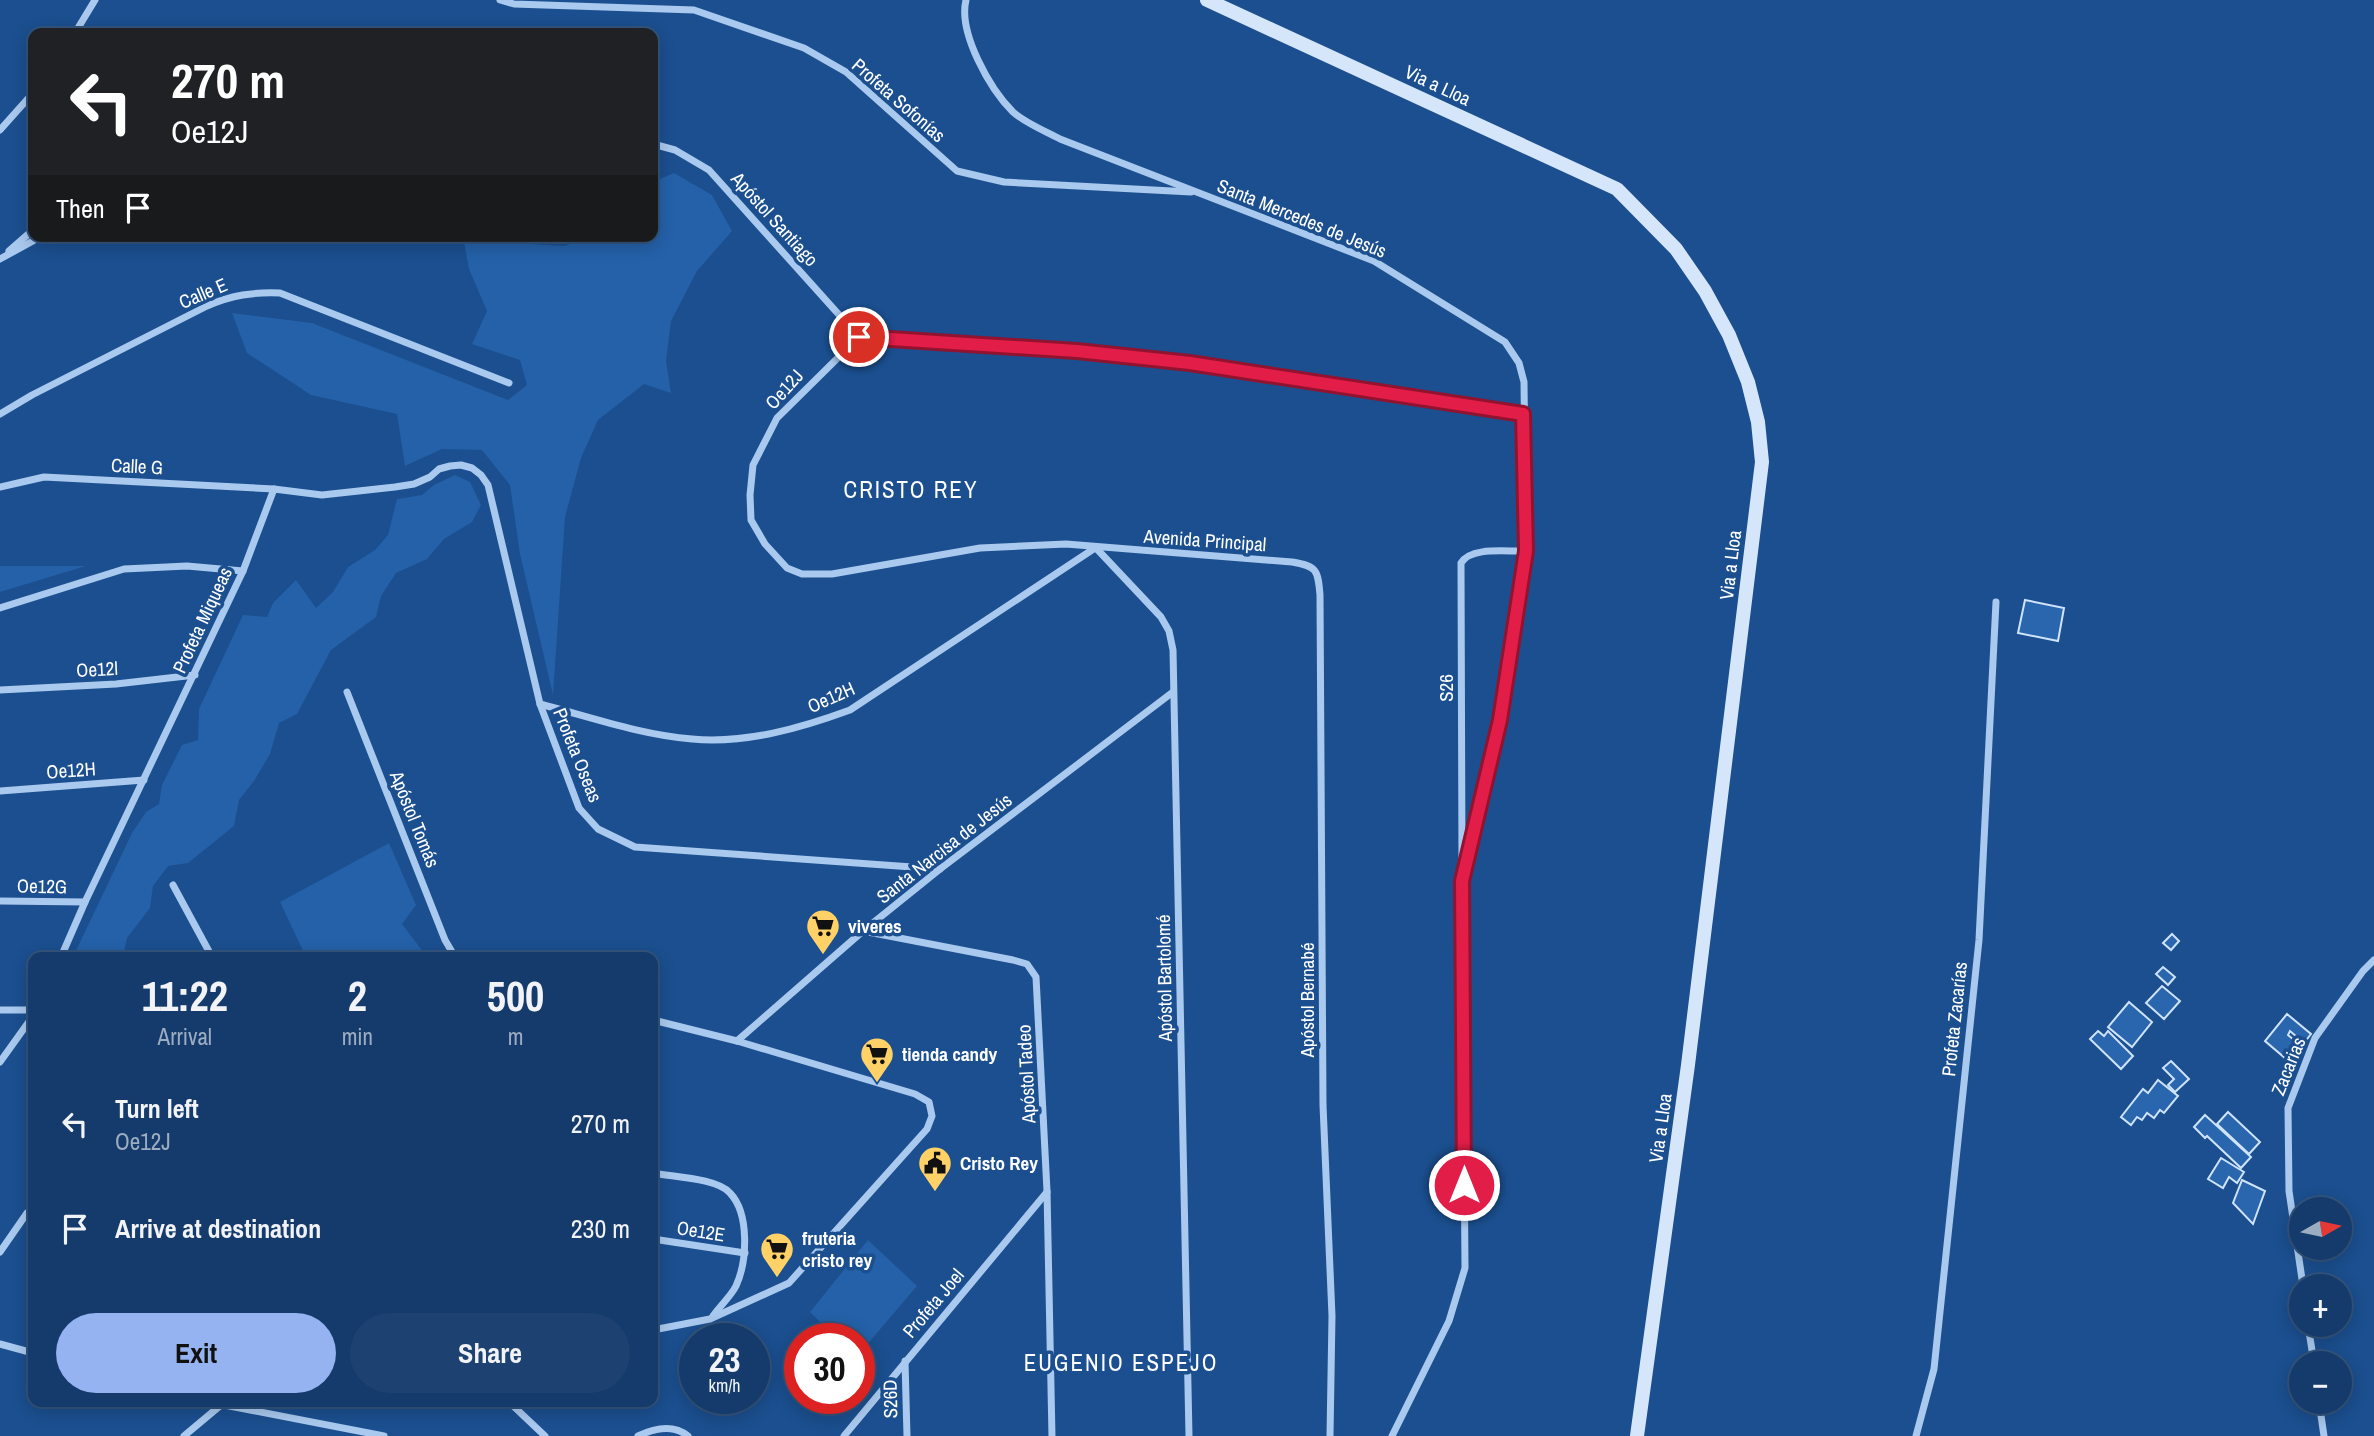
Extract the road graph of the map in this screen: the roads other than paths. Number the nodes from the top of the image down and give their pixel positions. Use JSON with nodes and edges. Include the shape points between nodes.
{"nodes":[{"id":1,"x":95,"y":0,"type":"edge"},
{"id":2,"x":500,"y":0,"type":"edge"},
{"id":3,"x":965,"y":0,"type":"edge"},
{"id":4,"x":1207,"y":0,"type":"edge"},
{"id":5,"x":78,"y":28,"type":"edge"},
{"id":6,"x":28,"y":99,"type":"edge"},
{"id":7,"x":0,"y":130,"type":"edge"},
{"id":8,"x":658,"y":145,"type":"edge"},
{"id":9,"x":1198,"y":193,"type":"junction"},
{"id":10,"x":28,"y":234,"type":"edge"},
{"id":11,"x":31,"y":242,"type":"edge"},
{"id":12,"x":0,"y":258,"type":"edge"},
{"id":13,"x":859,"y":337,"type":"junction"},
{"id":14,"x":509,"y":383,"type":"dead end"},
{"id":15,"x":0,"y":414,"type":"edge"},
{"id":16,"x":1523,"y":414,"type":"junction"},
{"id":17,"x":0,"y":487,"type":"edge"},
{"id":18,"x":274,"y":489,"type":"junction"},
{"id":19,"x":1096,"y":547,"type":"junction"},
{"id":20,"x":1526,"y":551,"type":"junction"},
{"id":21,"x":1311,"y":566,"type":"joint"},
{"id":22,"x":243,"y":571,"type":"junction"},
{"id":23,"x":1996,"y":602,"type":"dead end"},
{"id":24,"x":0,"y":608,"type":"edge"},
{"id":25,"x":195,"y":675,"type":"junction"},
{"id":26,"x":0,"y":690,"type":"edge"},
{"id":27,"x":347,"y":692,"type":"dead end"},
{"id":28,"x":1173,"y":692,"type":"junction"},
{"id":29,"x":540,"y":704,"type":"junction"},
{"id":30,"x":144,"y":780,"type":"junction"},
{"id":31,"x":0,"y":791,"type":"edge"},
{"id":32,"x":940,"y":869,"type":"junction"},
{"id":33,"x":1462,"y":881,"type":"junction"},
{"id":34,"x":173,"y":885,"type":"dead end"},
{"id":35,"x":0,"y":901,"type":"edge"},
{"id":36,"x":85,"y":902,"type":"junction"},
{"id":37,"x":863,"y":931,"type":"junction"},
{"id":38,"x":63,"y":952,"type":"edge"},
{"id":39,"x":209,"y":952,"type":"edge"},
{"id":40,"x":452,"y":952,"type":"edge"},
{"id":41,"x":2374,"y":960,"type":"edge"},
{"id":42,"x":0,"y":1010,"type":"edge"},
{"id":43,"x":28,"y":1010,"type":"edge"},
{"id":44,"x":658,"y":1021,"type":"edge"},
{"id":45,"x":28,"y":1023,"type":"edge"},
{"id":46,"x":737,"y":1041,"type":"junction"},
{"id":47,"x":0,"y":1062,"type":"edge"},
{"id":48,"x":658,"y":1174,"type":"edge"},
{"id":49,"x":1047,"y":1191,"type":"junction"},
{"id":50,"x":28,"y":1212,"type":"edge"},
{"id":51,"x":658,"y":1241,"type":"edge"},
{"id":52,"x":0,"y":1252,"type":"edge"},
{"id":53,"x":745,"y":1253,"type":"junction"},
{"id":54,"x":2300,"y":1274,"type":"edge"},
{"id":55,"x":710,"y":1319,"type":"junction"},
{"id":56,"x":658,"y":1329,"type":"edge"},
{"id":57,"x":0,"y":1344,"type":"edge"},
{"id":58,"x":28,"y":1352,"type":"edge"},
{"id":59,"x":905,"y":1361,"type":"junction"},
{"id":60,"x":219,"y":1407,"type":"edge"},
{"id":61,"x":232,"y":1407,"type":"edge"},
{"id":62,"x":514,"y":1407,"type":"edge"},
{"id":63,"x":2321,"y":1414,"type":"edge"},
{"id":64,"x":184,"y":1436,"type":"edge"},
{"id":65,"x":384,"y":1436,"type":"edge"},
{"id":66,"x":545,"y":1436,"type":"edge"},
{"id":67,"x":638,"y":1436,"type":"edge"},
{"id":68,"x":688,"y":1436,"type":"edge"},
{"id":69,"x":844,"y":1436,"type":"edge"},
{"id":70,"x":906,"y":1436,"type":"edge"},
{"id":71,"x":1052,"y":1436,"type":"edge"},
{"id":72,"x":1189,"y":1436,"type":"edge"},
{"id":73,"x":1330,"y":1436,"type":"edge"},
{"id":74,"x":1392,"y":1436,"type":"edge"},
{"id":75,"x":1637,"y":1436,"type":"edge"},
{"id":76,"x":1916,"y":1436,"type":"edge"},
{"id":77,"x":2324,"y":1436,"type":"edge"}],
"edges":[{"from":1,"to":5,"type":"street"},
{"from":2,"to":9,"type":"street","name":"Profeta Sofonías","via":[[694,10],[804,48],[846,72],[957,171],[1004,182]]},
{"from":3,"to":9,"type":"street","name":"Santa Mercedes de Jesús","via":[[966,32],[993,86],[1014,113],[1060,139]]},
{"from":4,"to":75,"type":"street","name":"Via a Lloa","via":[[1617,189],[1676,249],[1705,291],[1748,382],[1762,462]]},
{"from":6,"to":7,"type":"street"},
{"from":8,"to":13,"type":"street","name":"Apóstol Santiago","via":[[676,150],[709,170]]},
{"from":9,"to":16,"type":"street","name":"Santa Mercedes de Jesús","via":[[1374,261],[1505,342],[1519,363],[1524,382]]},
{"from":10,"to":12,"type":"street"},
{"from":11,"to":12,"type":"street"},
{"from":13,"to":16,"type":"street","via":[[1190,363]]},
{"from":13,"to":19,"type":"street","name":"Oe12J","via":[[777,418],[753,465],[751,520],[787,568],[802,574],[832,574],[980,548]]},
{"from":14,"to":15,"type":"street","name":"Calle E","via":[[280,293],[253,292],[207,306]]},
{"from":16,"to":20,"type":"street","name":"Santa Mercedes de Jesús"},
{"from":17,"to":18,"type":"street","name":"Calle G","via":[[44,477]]},
{"from":18,"to":22,"type":"street","name":"Profeta Miqueas"},
{"from":18,"to":29,"type":"street","name":"Profeta Oseas","via":[[322,495],[395,487],[461,465],[481,475],[491,495]]},
{"from":19,"to":21,"type":"street","name":"Avenida Principal"},
{"from":19,"to":28,"type":"street","name":"Apóstol Bartolomé","via":[[1169,631]]},
{"from":19,"to":29,"type":"street","name":"Oe12H","via":[[850,710],[814,724],[734,739],[693,739]]},
{"from":20,"to":33,"type":"street","name":"Santa Mercedes de Jesús","via":[[1500,720]]},
{"from":20,"to":33,"type":"street","name":"S26","via":[[1475,553],[1461,564]]},
{"from":21,"to":73,"type":"street","name":"Apóstol Bernabé","via":[[1319,576],[1320,595]]},
{"from":22,"to":24,"type":"street","via":[[187,566],[124,569]]},
{"from":22,"to":25,"type":"street","name":"Profeta Miqueas"},
{"from":23,"to":76,"type":"street","name":"Profeta Zacarías","via":[[1979,940],[1934,1369]]},
{"from":25,"to":26,"type":"street","name":"Oe12l"},
{"from":25,"to":30,"type":"street","name":"Profeta Miqueas"},
{"from":27,"to":40,"type":"street","name":"Apóstol Tomás"},
{"from":28,"to":32,"type":"street","name":"Santa Narcisa de Jesús"},
{"from":28,"to":72,"type":"street","name":"Apóstol Bartolomé"},
{"from":29,"to":32,"type":"street","name":"Profeta Oseas","via":[[579,808],[598,829],[635,847]]},
{"from":30,"to":31,"type":"street","name":"Oe12H"},
{"from":30,"to":36,"type":"street","name":"Profeta Miqueas"},
{"from":32,"to":37,"type":"street","name":"Santa Narcisa de Jesús"},
{"from":33,"to":74,"type":"street","name":"Santa Mercedes de Jesús","via":[[1465,1268],[1448,1321]]},
{"from":34,"to":39,"type":"street"},
{"from":35,"to":36,"type":"street","name":"Oe12G"},
{"from":36,"to":38,"type":"street","name":"Profeta Miqueas"},
{"from":37,"to":46,"type":"street","name":"Santa Narcisa de Jesús"},
{"from":37,"to":49,"type":"street","name":"Apóstol Tadeo","via":[[1027,964],[1036,976]]},
{"from":41,"to":54,"type":"street","name":"Zacarias","via":[[2315,1038],[2288,1108],[2289,1191]]},
{"from":42,"to":43,"type":"street"},
{"from":44,"to":46,"type":"street"},
{"from":45,"to":47,"type":"street"},
{"from":46,"to":55,"type":"street","via":[[915,1094],[929,1102],[932,1116],[927,1129],[789,1283]]},
{"from":48,"to":53,"type":"street","via":[[713,1183],[730,1192],[740,1208]]},
{"from":49,"to":59,"type":"street","name":"Profeta Joel"},
{"from":49,"to":71,"type":"street","name":"Apóstol Tadeo"},
{"from":50,"to":52,"type":"street"},
{"from":51,"to":53,"type":"street","name":"Oe12E"},
{"from":53,"to":55,"type":"street","via":[[735,1287]]},
{"from":55,"to":56,"type":"street"},
{"from":57,"to":58,"type":"street"},
{"from":59,"to":69,"type":"street","name":"Profeta Joel"},
{"from":59,"to":70,"type":"street","name":"S26D"},
{"from":60,"to":64,"type":"street"},
{"from":61,"to":65,"type":"street"},
{"from":62,"to":66,"type":"street"},
{"from":63,"to":77,"type":"street"},
{"from":67,"to":68,"type":"street","via":[[667,1428]]}]}
